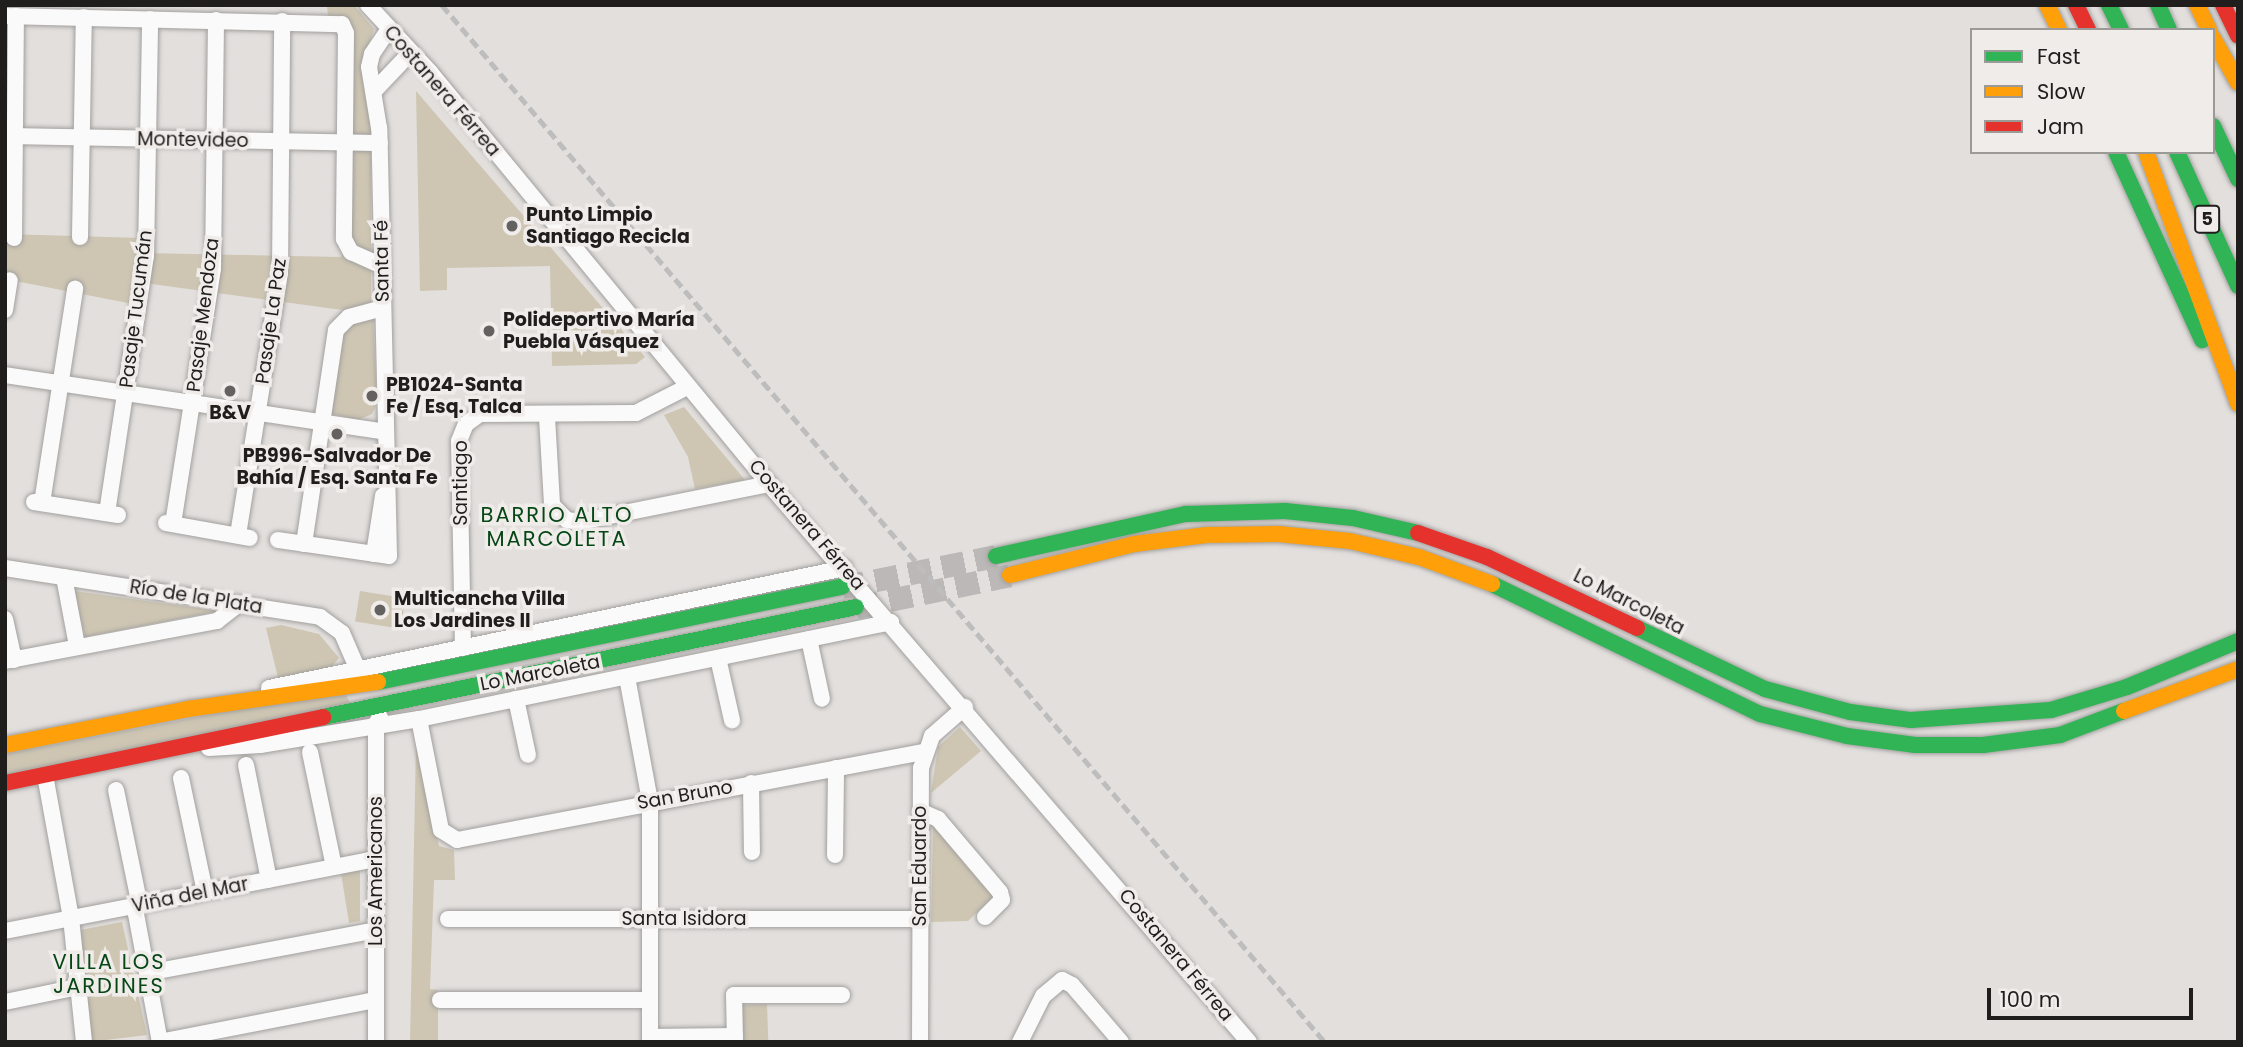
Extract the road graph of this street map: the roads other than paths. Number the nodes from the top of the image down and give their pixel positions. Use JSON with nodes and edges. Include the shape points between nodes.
{"nodes":[{"id":1,"x":368,"y":5,"type":"edge"},
{"id":2,"x":2048,"y":5,"type":"edge"},
{"id":3,"x":2076,"y":5,"type":"edge"},
{"id":4,"x":2109,"y":5,"type":"edge"},
{"id":5,"x":2158,"y":5,"type":"edge"},
{"id":6,"x":2197,"y":5,"type":"edge"},
{"id":7,"x":2224,"y":5,"type":"edge"},
{"id":8,"x":11,"y":16,"type":"edge"},
{"id":9,"x":84,"y":17,"type":"junction"},
{"id":10,"x":150,"y":19,"type":"junction"},
{"id":11,"x":216,"y":20,"type":"junction"},
{"id":12,"x":282,"y":21,"type":"junction"},
{"id":13,"x":2058,"y":28,"type":"edge"},
{"id":14,"x":2087,"y":28,"type":"edge"},
{"id":15,"x":2120,"y":28,"type":"edge"},
{"id":16,"x":2168,"y":28,"type":"edge"},
{"id":17,"x":2208,"y":28,"type":"edge"},
{"id":18,"x":389,"y":29,"type":"junction"},
{"id":19,"x":2238,"y":36,"type":"edge"},
{"id":20,"x":2215,"y":42,"type":"edge"},
{"id":21,"x":411,"y":52,"type":"junction"},
{"id":22,"x":2238,"y":83,"type":"edge"},
{"id":23,"x":376,"y":89,"type":"junction"},
{"id":24,"x":2215,"y":130,"type":"edge"},
{"id":25,"x":10,"y":136,"type":"edge"},
{"id":26,"x":82,"y":138,"type":"junction"},
{"id":27,"x":148,"y":139,"type":"junction"},
{"id":28,"x":214,"y":140,"type":"junction"},
{"id":29,"x":280,"y":142,"type":"junction"},
{"id":30,"x":346,"y":143,"type":"junction"},
{"id":31,"x":380,"y":143,"type":"junction"},
{"id":32,"x":2117,"y":154,"type":"edge"},
{"id":33,"x":2147,"y":154,"type":"edge"},
{"id":34,"x":2178,"y":154,"type":"edge"},
{"id":35,"x":2238,"y":179,"type":"edge"},
{"id":36,"x":80,"y":237,"type":"dead end"},
{"id":37,"x":14,"y":238,"type":"dead end"},
{"id":38,"x":382,"y":266,"type":"junction"},
{"id":39,"x":10,"y":280,"type":"dead end"},
{"id":40,"x":2238,"y":286,"type":"edge"},
{"id":41,"x":75,"y":289,"type":"dead end"},
{"id":42,"x":383,"y":307,"type":"junction"},
{"id":43,"x":5,"y":310,"type":"edge"},
{"id":44,"x":5,"y":375,"type":"edge"},
{"id":45,"x":62,"y":384,"type":"junction"},
{"id":46,"x":687,"y":387,"type":"junction"},
{"id":47,"x":126,"y":393,"type":"junction"},
{"id":48,"x":2238,"y":404,"type":"edge"},
{"id":49,"x":191,"y":405,"type":"junction"},
{"id":50,"x":258,"y":415,"type":"junction"},
{"id":51,"x":547,"y":417,"type":"junction"},
{"id":52,"x":2238,"y":419,"type":"edge"},
{"id":53,"x":322,"y":424,"type":"junction"},
{"id":54,"x":385,"y":432,"type":"junction"},
{"id":55,"x":769,"y":484,"type":"junction"},
{"id":56,"x":244,"y":536,"type":"joint"},
{"id":57,"x":278,"y":540,"type":"dead end"},
{"id":58,"x":304,"y":544,"type":"junction"},
{"id":59,"x":996,"y":556,"type":"tunnel mouth"},
{"id":60,"x":5,"y":568,"type":"edge"},
{"id":61,"x":845,"y":568,"type":"junction"},
{"id":62,"x":1010,"y":575,"type":"tunnel mouth"},
{"id":63,"x":64,"y":577,"type":"junction"},
{"id":64,"x":842,"y":587,"type":"tunnel mouth"},
{"id":65,"x":239,"y":604,"type":"junction"},
{"id":66,"x":856,"y":607,"type":"tunnel mouth"},
{"id":67,"x":5,"y":619,"type":"edge"},
{"id":68,"x":891,"y":622,"type":"junction"},
{"id":69,"x":809,"y":639,"type":"junction"},
{"id":70,"x":2238,"y":641,"type":"edge"},
{"id":71,"x":1662,"y":642,"type":"junction"},
{"id":72,"x":78,"y":646,"type":"junction"},
{"id":73,"x":463,"y":648,"type":"junction"},
{"id":74,"x":718,"y":658,"type":"junction"},
{"id":75,"x":1695,"y":658,"type":"junction"},
{"id":76,"x":10,"y":660,"type":"edge"},
{"id":77,"x":1646,"y":662,"type":"junction"},
{"id":78,"x":2238,"y":669,"type":"edge"},
{"id":79,"x":358,"y":670,"type":"junction"},
{"id":80,"x":627,"y":677,"type":"junction"},
{"id":81,"x":1678,"y":678,"type":"junction"},
{"id":82,"x":516,"y":699,"type":"junction"},
{"id":83,"x":822,"y":699,"type":"dead end"},
{"id":84,"x":388,"y":704,"type":"junction"},
{"id":85,"x":215,"y":707,"type":"junction"},
{"id":86,"x":965,"y":707,"type":"junction"},
{"id":87,"x":188,"y":709,"type":"junction"},
{"id":88,"x":419,"y":719,"type":"junction"},
{"id":89,"x":732,"y":720,"type":"dead end"},
{"id":90,"x":376,"y":724,"type":"junction"},
{"id":91,"x":89,"y":728,"type":"junction"},
{"id":92,"x":195,"y":743,"type":"junction"},
{"id":93,"x":5,"y":745,"type":"edge"},
{"id":94,"x":310,"y":752,"type":"dead end"},
{"id":95,"x":924,"y":752,"type":"junction"},
{"id":96,"x":528,"y":755,"type":"dead end"},
{"id":97,"x":97,"y":765,"type":"junction"},
{"id":98,"x":246,"y":765,"type":"dead end"},
{"id":99,"x":836,"y":768,"type":"junction"},
{"id":100,"x":45,"y":775,"type":"junction"},
{"id":101,"x":181,"y":778,"type":"dead end"},
{"id":102,"x":5,"y":783,"type":"edge"},
{"id":103,"x":751,"y":783,"type":"junction"},
{"id":104,"x":116,"y":790,"type":"dead end"},
{"id":105,"x":650,"y":801,"type":"junction"},
{"id":106,"x":920,"y":811,"type":"junction"},
{"id":107,"x":751,"y":852,"type":"dead end"},
{"id":108,"x":835,"y":855,"type":"dead end"},
{"id":109,"x":376,"y":859,"type":"junction"},
{"id":110,"x":334,"y":867,"type":"junction"},
{"id":111,"x":269,"y":880,"type":"junction"},
{"id":112,"x":205,"y":892,"type":"junction"},
{"id":113,"x":137,"y":905,"type":"junction"},
{"id":114,"x":985,"y":917,"type":"dead end"},
{"id":115,"x":71,"y":918,"type":"junction"},
{"id":116,"x":448,"y":919,"type":"dead end"},
{"id":117,"x":650,"y":919,"type":"junction"},
{"id":118,"x":920,"y":919,"type":"junction"},
{"id":119,"x":376,"y":930,"type":"junction"},
{"id":120,"x":5,"y":931,"type":"edge"},
{"id":121,"x":147,"y":973,"type":"junction"},
{"id":122,"x":78,"y":988,"type":"junction"},
{"id":123,"x":842,"y":996,"type":"dead end"},
{"id":124,"x":650,"y":999,"type":"junction"},
{"id":125,"x":376,"y":1000,"type":"junction"},
{"id":126,"x":440,"y":1000,"type":"dead end"},
{"id":127,"x":5,"y":1002,"type":"edge"},
{"id":128,"x":650,"y":1039,"type":"edge"},
{"id":129,"x":735,"y":1039,"type":"edge"},
{"id":130,"x":83,"y":1042,"type":"edge"},
{"id":131,"x":160,"y":1042,"type":"edge"},
{"id":132,"x":376,"y":1042,"type":"edge"},
{"id":133,"x":920,"y":1042,"type":"edge"},
{"id":134,"x":1020,"y":1042,"type":"edge"},
{"id":135,"x":1121,"y":1042,"type":"edge"},
{"id":136,"x":1249,"y":1042,"type":"edge"}],
"edges":[{"from":1,"to":18,"type":"street","name":"Costanera Férrea"},
{"from":2,"to":13,"type":"main road"},
{"from":3,"to":14,"type":"main road"},
{"from":4,"to":15,"type":"main road"},
{"from":5,"to":16,"type":"main road"},
{"from":6,"to":17,"type":"main road"},
{"from":7,"to":19,"type":"main road"},
{"from":8,"to":9,"type":"street"},
{"from":8,"to":25,"type":"street"},
{"from":9,"to":10,"type":"street"},
{"from":9,"to":26,"type":"street"},
{"from":10,"to":11,"type":"street"},
{"from":10,"to":27,"type":"street","name":"Pasaje Tucumán"},
{"from":11,"to":12,"type":"street"},
{"from":11,"to":28,"type":"street","name":"Pasaje Mendoza"},
{"from":12,"to":29,"type":"street","name":"Pasaje La Paz"},
{"from":12,"to":30,"type":"street","via":[[344,26]]},
{"from":18,"to":21,"type":"street","name":"Costanera Férrea"},
{"from":18,"to":23,"type":"street","name":"Santa Fé","via":[[370,60]]},
{"from":20,"to":22,"type":"main road"},
{"from":21,"to":23,"type":"street"},
{"from":21,"to":46,"type":"street","name":"Costanera Férrea"},
{"from":23,"to":31,"type":"street","name":"Santa Fé"},
{"from":24,"to":35,"type":"main road"},
{"from":25,"to":26,"type":"street","name":"Montevideo"},
{"from":25,"to":37,"type":"street"},
{"from":26,"to":27,"type":"street","name":"Montevideo"},
{"from":26,"to":36,"type":"street"},
{"from":27,"to":28,"type":"street","name":"Montevideo"},
{"from":27,"to":47,"type":"street","name":"Pasaje Tucumán","via":[[145,266]]},
{"from":28,"to":29,"type":"street","name":"Montevideo"},
{"from":28,"to":49,"type":"street","name":"Pasaje Mendoza","via":[[213,268]]},
{"from":29,"to":30,"type":"street","name":"Montevideo"},
{"from":29,"to":50,"type":"street","name":"Pasaje La Paz","via":[[280,273]]},
{"from":30,"to":31,"type":"street","name":"Montevideo"},
{"from":30,"to":38,"type":"street","via":[[345,246]]},
{"from":31,"to":38,"type":"street","name":"Santa Fé"},
{"from":32,"to":52,"type":"main road"},
{"from":33,"to":48,"type":"main road"},
{"from":34,"to":40,"type":"main road","number":"5"},
{"from":38,"to":42,"type":"street","name":"Santa Fé"},
{"from":39,"to":43,"type":"street"},
{"from":41,"to":45,"type":"street"},
{"from":42,"to":53,"type":"street","via":[[349,317],[336,330]]},
{"from":42,"to":54,"type":"street","name":"Santa Fé"},
{"from":44,"to":45,"type":"street"},
{"from":45,"to":47,"type":"street"},
{"from":45,"to":47,"type":"street","name":"Pasaje Tucumán","via":[[37,503],[113,514]]},
{"from":46,"to":51,"type":"street","name":"Santiago","via":[[636,413]]},
{"from":46,"to":55,"type":"street","name":"Costanera Férrea"},
{"from":47,"to":49,"type":"street"},
{"from":49,"to":50,"type":"street"},
{"from":49,"to":56,"type":"street","name":"Pasaje Mendoza","via":[[169,524]]},
{"from":50,"to":53,"type":"street"},
{"from":50,"to":56,"type":"street","name":"Pasaje La Paz"},
{"from":51,"to":55,"type":"street","via":[[552,505],[567,520],[579,522]]},
{"from":51,"to":73,"type":"street","name":"Santiago","via":[[480,414],[460,435]]},
{"from":53,"to":54,"type":"street"},
{"from":53,"to":58,"type":"street"},
{"from":54,"to":58,"type":"street","name":"Santa Fé","via":[[382,555]]},
{"from":55,"to":61,"type":"street","name":"Costanera Férrea"},
{"from":57,"to":58,"type":"street"},
{"from":59,"to":71,"type":"main road","name":"Lo Marcoleta","via":[[1186,514],[1318,513],[1387,525],[1454,545],[1550,585]]},
{"from":60,"to":63,"type":"street","name":"Río de la Plata"},
{"from":61,"to":68,"type":"street","name":"Costanera Férrea"},
{"from":61,"to":73,"type":"street","name":"Lo Marcoleta"},
{"from":62,"to":77,"type":"main road","via":[[1170,538],[1242,533],[1326,538],[1384,548],[1452,568]]},
{"from":63,"to":65,"type":"street","name":"Río de la Plata"},
{"from":63,"to":72,"type":"street"},
{"from":64,"to":85,"type":"main road","name":"Lo Marcoleta","via":[[360,686]]},
{"from":65,"to":72,"type":"street","via":[[217,621]]},
{"from":65,"to":79,"type":"street","name":"Río de la Plata","via":[[326,620],[346,639]]},
{"from":66,"to":84,"type":"main road","name":"Lo Marcoleta"},
{"from":67,"to":76,"type":"street"},
{"from":68,"to":69,"type":"street","name":"Lo Marcoleta"},
{"from":68,"to":86,"type":"street","name":"Costanera Férrea"},
{"from":69,"to":74,"type":"street","name":"Lo Marcoleta"},
{"from":69,"to":83,"type":"street"},
{"from":70,"to":75,"type":"main road","name":"Lo Marcoleta","via":[[2096,698],[2028,714],[1965,719],[1911,720],[1821,705],[1738,679]]},
{"from":71,"to":75,"type":"main road","name":"Lo Marcoleta"},
{"from":71,"to":77,"type":"main road"},
{"from":72,"to":76,"type":"street"},
{"from":73,"to":79,"type":"street","name":"Lo Marcoleta"},
{"from":74,"to":80,"type":"street","name":"Lo Marcoleta"},
{"from":74,"to":89,"type":"street"},
{"from":75,"to":81,"type":"main road"},
{"from":77,"to":81,"type":"main road"},
{"from":78,"to":81,"type":"main road","via":[[2104,722],[2039,739],[1983,746],[1915,745],[1817,730],[1732,704]]},
{"from":79,"to":85,"type":"street","name":"Lo Marcoleta","via":[[247,693]]},
{"from":80,"to":82,"type":"street","name":"Lo Marcoleta"},
{"from":80,"to":105,"type":"street"},
{"from":82,"to":88,"type":"street","name":"Lo Marcoleta"},
{"from":82,"to":96,"type":"street"},
{"from":84,"to":90,"type":"street"},
{"from":84,"to":92,"type":"main road","name":"Lo Marcoleta"},
{"from":85,"to":87,"type":"main road","name":"Lo Marcoleta"},
{"from":86,"to":95,"type":"street","via":[[938,729]]},
{"from":86,"to":136,"type":"street","name":"Costanera Férrea"},
{"from":87,"to":91,"type":"main road","name":"Lo Marcoleta"},
{"from":87,"to":92,"type":"main road"},
{"from":88,"to":90,"type":"street","name":"Lo Marcoleta"},
{"from":88,"to":105,"type":"street","name":"San Bruno","via":[[440,825],[448,838],[461,840]]},
{"from":90,"to":92,"type":"street","name":"Lo Marcoleta","via":[[218,750]]},
{"from":90,"to":109,"type":"street","name":"Los Americanos"},
{"from":91,"to":93,"type":"main road","name":"Lo Marcoleta"},
{"from":91,"to":97,"type":"main road"},
{"from":92,"to":97,"type":"main road","name":"Lo Marcoleta"},
{"from":94,"to":110,"type":"street"},
{"from":95,"to":99,"type":"street","name":"San Bruno"},
{"from":95,"to":106,"type":"street","name":"San Eduardo"},
{"from":97,"to":100,"type":"main road","name":"Lo Marcoleta"},
{"from":98,"to":111,"type":"street"},
{"from":99,"to":103,"type":"street","name":"San Bruno"},
{"from":99,"to":108,"type":"street"},
{"from":100,"to":102,"type":"main road","name":"Lo Marcoleta"},
{"from":100,"to":115,"type":"street"},
{"from":101,"to":112,"type":"street"},
{"from":103,"to":105,"type":"street","name":"San Bruno"},
{"from":103,"to":107,"type":"street"},
{"from":104,"to":113,"type":"street"},
{"from":105,"to":117,"type":"street"},
{"from":106,"to":114,"type":"street","via":[[937,819],[1000,892],[1002,901]]},
{"from":106,"to":118,"type":"street","name":"San Eduardo"},
{"from":109,"to":110,"type":"street","name":"Viña del Mar"},
{"from":109,"to":119,"type":"street","name":"Los Americanos"},
{"from":110,"to":111,"type":"street","name":"Viña del Mar"},
{"from":111,"to":112,"type":"street","name":"Viña del Mar"},
{"from":112,"to":113,"type":"street","name":"Viña del Mar"},
{"from":113,"to":115,"type":"street","name":"Viña del Mar"},
{"from":113,"to":121,"type":"street"},
{"from":115,"to":120,"type":"street","name":"Viña del Mar"},
{"from":115,"to":122,"type":"street"},
{"from":116,"to":117,"type":"street","name":"Santa Isidora"},
{"from":117,"to":118,"type":"street","name":"Santa Isidora"},
{"from":117,"to":124,"type":"street"},
{"from":118,"to":133,"type":"street","name":"San Eduardo"},
{"from":119,"to":121,"type":"street"},
{"from":119,"to":125,"type":"street","name":"Los Americanos"},
{"from":121,"to":131,"type":"street"},
{"from":122,"to":127,"type":"street"},
{"from":122,"to":130,"type":"street"},
{"from":123,"to":129,"type":"street","via":[[734,995]]},
{"from":124,"to":126,"type":"street"},
{"from":124,"to":128,"type":"street"},
{"from":125,"to":131,"type":"street"},
{"from":125,"to":132,"type":"street","name":"Los Americanos"},
{"from":128,"to":129,"type":"street"},
{"from":134,"to":135,"type":"street","via":[[1034,1009],[1062,980],[1070,982]]}]}
